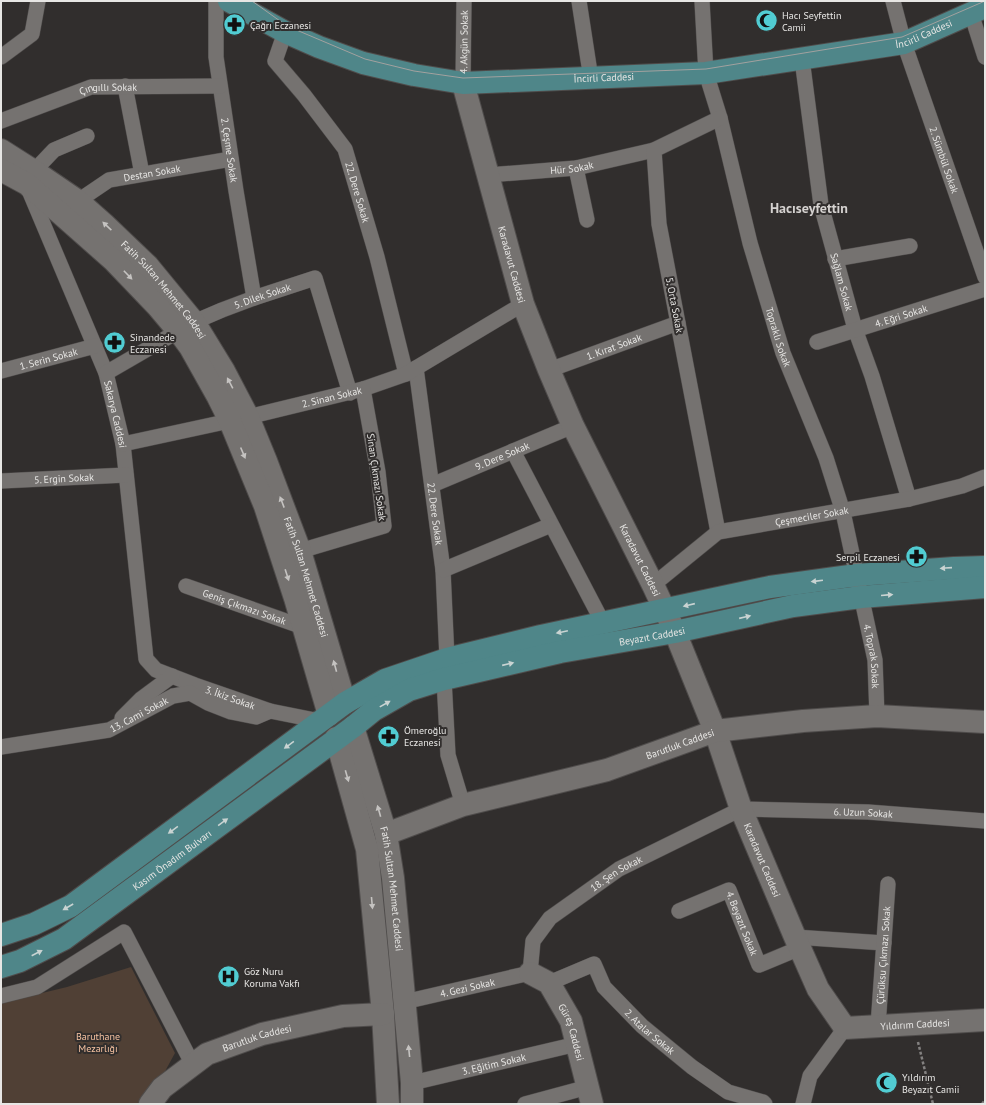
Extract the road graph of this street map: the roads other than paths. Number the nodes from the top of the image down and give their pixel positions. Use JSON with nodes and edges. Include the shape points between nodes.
{"nodes":[{"id":1,"x":38,"y":1,"type":"edge"},
{"id":2,"x":216,"y":1,"type":"edge"},
{"id":3,"x":229,"y":1,"type":"edge"},
{"id":4,"x":464,"y":1,"type":"edge"},
{"id":5,"x":579,"y":1,"type":"edge"},
{"id":6,"x":702,"y":1,"type":"edge"},
{"id":7,"x":893,"y":1,"type":"edge"},
{"id":8,"x":978,"y":10,"type":"edge"},
{"id":9,"x":285,"y":32,"type":"junction"},
{"id":10,"x":904,"y":43,"type":"junction"},
{"id":11,"x":1,"y":57,"type":"edge"},
{"id":12,"x":985,"y":57,"type":"edge"},
{"id":13,"x":802,"y":58,"type":"junction"},
{"id":14,"x":706,"y":73,"type":"junction"},
{"id":15,"x":591,"y":79,"type":"junction"},
{"id":16,"x":463,"y":83,"type":"junction"},
{"id":17,"x":125,"y":86,"type":"junction"},
{"id":18,"x":220,"y":86,"type":"junction"},
{"id":19,"x":720,"y":118,"type":"junction"},
{"id":20,"x":1,"y":121,"type":"edge"},
{"id":21,"x":86,"y":136,"type":"dead end"},
{"id":22,"x":654,"y":150,"type":"junction"},
{"id":23,"x":2,"y":154,"type":"edge"},
{"id":24,"x":231,"y":159,"type":"junction"},
{"id":25,"x":576,"y":168,"type":"junction"},
{"id":26,"x":142,"y":174,"type":"junction"},
{"id":27,"x":488,"y":175,"type":"junction"},
{"id":28,"x":31,"y":178,"type":"junction"},
{"id":29,"x":78,"y":201,"type":"junction"},
{"id":30,"x":587,"y":220,"type":"dead end"},
{"id":31,"x":910,"y":246,"type":"dead end"},
{"id":32,"x":835,"y":259,"type":"junction"},
{"id":33,"x":985,"y":277,"type":"edge"},
{"id":34,"x":985,"y":289,"type":"edge"},
{"id":35,"x":254,"y":298,"type":"junction"},
{"id":36,"x":523,"y":304,"type":"junction"},
{"id":37,"x":678,"y":323,"type":"junction"},
{"id":38,"x":187,"y":327,"type":"junction"},
{"id":39,"x":855,"y":329,"type":"junction"},
{"id":40,"x":817,"y":342,"type":"dead end"},
{"id":41,"x":95,"y":346,"type":"junction"},
{"id":42,"x":549,"y":370,"type":"junction"},
{"id":43,"x":1,"y":371,"type":"edge"},
{"id":44,"x":411,"y":371,"type":"junction"},
{"id":45,"x":106,"y":373,"type":"junction"},
{"id":46,"x":356,"y":391,"type":"junction"},
{"id":47,"x":239,"y":419,"type":"junction"},
{"id":48,"x":573,"y":426,"type":"junction"},
{"id":49,"x":123,"y":444,"type":"junction"},
{"id":50,"x":513,"y":451,"type":"junction"},
{"id":51,"x":126,"y":475,"type":"junction"},
{"id":52,"x":985,"y":476,"type":"edge"},
{"id":53,"x":1,"y":481,"type":"edge"},
{"id":54,"x":432,"y":485,"type":"junction"},
{"id":55,"x":909,"y":500,"type":"junction"},
{"id":56,"x":843,"y":512,"type":"junction"},
{"id":57,"x":551,"y":525,"type":"junction"},
{"id":58,"x":718,"y":532,"type":"junction"},
{"id":59,"x":300,"y":551,"type":"junction"},
{"id":60,"x":985,"y":567,"type":"edge"},
{"id":61,"x":443,"y":570,"type":"junction"},
{"id":62,"x":857,"y":575,"type":"junction"},
{"id":63,"x":653,"y":585,"type":"junction"},
{"id":64,"x":186,"y":586,"type":"dead end"},
{"id":65,"x":985,"y":587,"type":"edge"},
{"id":66,"x":861,"y":597,"type":"junction"},
{"id":67,"x":666,"y":610,"type":"junction"},
{"id":68,"x":603,"y":623,"type":"junction"},
{"id":69,"x":304,"y":627,"type":"junction"},
{"id":70,"x":675,"y":632,"type":"junction"},
{"id":71,"x":146,"y":658,"type":"joint"},
{"id":72,"x":445,"y":669,"type":"junction"},
{"id":73,"x":172,"y":676,"type":"junction"},
{"id":74,"x":270,"y":710,"type":"junction"},
{"id":75,"x":331,"y":713,"type":"junction"},
{"id":76,"x":877,"y":716,"type":"junction"},
{"id":77,"x":985,"y":722,"type":"edge"},
{"id":78,"x":109,"y":730,"type":"junction"},
{"id":79,"x":716,"y":731,"type":"junction"},
{"id":80,"x":345,"y":732,"type":"junction"},
{"id":81,"x":1,"y":747,"type":"edge"},
{"id":82,"x":463,"y":805,"type":"junction"},
{"id":83,"x":741,"y":809,"type":"junction"},
{"id":84,"x":985,"y":821,"type":"edge"},
{"id":85,"x":386,"y":834,"type":"junction"},
{"id":86,"x":888,"y":884,"type":"dead end"},
{"id":87,"x":680,"y":911,"type":"dead end"},
{"id":88,"x":1,"y":935,"type":"edge"},
{"id":89,"x":797,"y":943,"type":"junction"},
{"id":90,"x":884,"y":943,"type":"junction"},
{"id":91,"x":1,"y":967,"type":"edge"},
{"id":92,"x":540,"y":978,"type":"junction"},
{"id":93,"x":1,"y":996,"type":"edge"},
{"id":94,"x":404,"y":1002,"type":"junction"},
{"id":95,"x":383,"y":1014,"type":"junction"},
{"id":96,"x":985,"y":1020,"type":"edge"},
{"id":97,"x":878,"y":1026,"type":"junction"},
{"id":98,"x":845,"y":1028,"type":"junction"},
{"id":99,"x":577,"y":1044,"type":"junction"},
{"id":100,"x":193,"y":1065,"type":"junction"},
{"id":101,"x":412,"y":1094,"type":"edge"},
{"id":102,"x":590,"y":1096,"type":"edge"},
{"id":103,"x":150,"y":1104,"type":"edge"},
{"id":104,"x":388,"y":1104,"type":"edge"},
{"id":105,"x":525,"y":1104,"type":"edge"},
{"id":106,"x":765,"y":1104,"type":"edge"},
{"id":107,"x":803,"y":1104,"type":"edge"}],
"edges":[{"from":1,"to":11,"type":"street","via":[[32,34]]},
{"from":2,"to":18,"type":"street","name":"2. Çeşme Sokak","via":[[216,57]]},
{"from":3,"to":9,"type":"main road","name":"İncirli Caddesi"},
{"from":4,"to":16,"type":"street","name":"4. Akgün Sokak"},
{"from":5,"to":15,"type":"street"},
{"from":6,"to":14,"type":"street","name":"Topraklı Sokak"},
{"from":7,"to":10,"type":"street","name":"2. Sümbül Sokak"},
{"from":8,"to":10,"type":"main road","name":"İncirli Caddesi"},
{"from":8,"to":12,"type":"street"},
{"from":9,"to":16,"type":"main road","name":"İncirli Caddesi","via":[[363,64]]},
{"from":9,"to":44,"type":"street","name":"22. Dere Sokak","via":[[275,61],[345,149]]},
{"from":10,"to":13,"type":"main road","name":"İncirli Caddesi"},
{"from":10,"to":33,"type":"street","name":"2. Sümbül Sokak"},
{"from":13,"to":14,"type":"main road","name":"İncirli Caddesi"},
{"from":13,"to":32,"type":"street","name":"Sağlam Sokak","via":[[821,205]]},
{"from":14,"to":15,"type":"main road","name":"İncirli Caddesi"},
{"from":14,"to":19,"type":"street","name":"Topraklı Sokak"},
{"from":15,"to":16,"type":"main road","name":"İncirli Caddesi"},
{"from":16,"to":27,"type":"main road","name":"Karadavut Caddesi"},
{"from":17,"to":18,"type":"street","name":"Çıngıllı Sokak"},
{"from":17,"to":20,"type":"street","name":"Çıngıllı Sokak","via":[[91,87]]},
{"from":17,"to":26,"type":"street"},
{"from":18,"to":24,"type":"street","name":"2. Çeşme Sokak"},
{"from":19,"to":22,"type":"street"},
{"from":19,"to":56,"type":"street","name":"Topraklı Sokak","via":[[750,243],[783,353],[826,458]]},
{"from":21,"to":28,"type":"street","via":[[54,150]]},
{"from":22,"to":25,"type":"street","name":"Hür Sokak"},
{"from":22,"to":37,"type":"street","name":"5. Orta Sokak","via":[[659,224]]},
{"from":23,"to":28,"type":"main road","name":"Fatih Sultan Mehmet Caddesi"},
{"from":24,"to":26,"type":"street","name":"Destan Sokak"},
{"from":24,"to":35,"type":"street","name":"2. Çeşme Sokak"},
{"from":25,"to":27,"type":"street","name":"Hür Sokak"},
{"from":25,"to":30,"type":"street"},
{"from":26,"to":29,"type":"street","name":"Destan Sokak","via":[[109,180]]},
{"from":27,"to":36,"type":"main road","name":"Karadavut Caddesi"},
{"from":28,"to":29,"type":"main road","name":"Fatih Sultan Mehmet Caddesi"},
{"from":28,"to":38,"type":"main road","name":"Fatih Sultan Mehmet Caddesi","one_way":true,"via":[[158,307]]},
{"from":28,"to":41,"type":"street","name":"Sakarya Caddesi"},
{"from":38,"to":29,"type":"main road","name":"Fatih Sultan Mehmet Caddesi","one_way":true,"via":[[148,266]]},
{"from":31,"to":32,"type":"street"},
{"from":32,"to":39,"type":"street","name":"Sağlam Sokak"},
{"from":34,"to":39,"type":"street","name":"4. Eğri Sokak"},
{"from":35,"to":38,"type":"street","name":"5. Dilek Sokak"},
{"from":35,"to":46,"type":"street","name":"5. Dilek Sokak","via":[[315,278]]},
{"from":36,"to":42,"type":"main road","name":"Karadavut Caddesi"},
{"from":36,"to":44,"type":"street","name":"2. Sinan Sokak"},
{"from":37,"to":42,"type":"street","name":"1. Kırat Sokak"},
{"from":37,"to":58,"type":"street","name":"5. Orta Sokak"},
{"from":38,"to":45,"type":"street","name":"5. Dilek Sokak"},
{"from":38,"to":47,"type":"main road","name":"Fatih Sultan Mehmet Caddesi","via":[[190,347],[218,397]]},
{"from":39,"to":40,"type":"street","name":"4. Eğri Sokak"},
{"from":39,"to":55,"type":"street","name":"Sağlam Sokak","via":[[872,376]]},
{"from":41,"to":43,"type":"street","name":"1. Serin Sokak"},
{"from":41,"to":45,"type":"street","name":"Sakarya Caddesi"},
{"from":42,"to":48,"type":"main road","name":"Karadavut Caddesi"},
{"from":44,"to":46,"type":"street","name":"2. Sinan Sokak"},
{"from":44,"to":54,"type":"street","name":"22. Dere Sokak"},
{"from":45,"to":49,"type":"street","name":"Sakarya Caddesi"},
{"from":46,"to":47,"type":"street","name":"2. Sinan Sokak"},
{"from":46,"to":59,"type":"street","name":"Sinan Çıkmazı Sokak","via":[[378,472],[384,526]]},
{"from":47,"to":49,"type":"street","name":"2. Sinan Sokak"},
{"from":59,"to":47,"type":"main road","name":"Fatih Sultan Mehmet Caddesi","one_way":true},
{"from":47,"to":69,"type":"main road","name":"Fatih Sultan Mehmet Caddesi","one_way":true},
{"from":48,"to":50,"type":"street","name":"9. Dere Sokak"},
{"from":48,"to":63,"type":"main road","name":"Karadavut Caddesi"},
{"from":49,"to":51,"type":"street","name":"Sakarya Caddesi"},
{"from":50,"to":54,"type":"street","name":"9. Dere Sokak"},
{"from":50,"to":57,"type":"street"},
{"from":51,"to":53,"type":"street","name":"5. Ergin Sokak"},
{"from":51,"to":71,"type":"street","name":"Sakarya Caddesi"},
{"from":52,"to":55,"type":"street","name":"Çeşmeciler Sokak","via":[[962,486]]},
{"from":54,"to":61,"type":"street","name":"22. Dere Sokak"},
{"from":55,"to":56,"type":"street","name":"Çeşmeciler Sokak"},
{"from":56,"to":58,"type":"street","name":"Çeşmeciler Sokak"},
{"from":56,"to":62,"type":"street","name":"Topraklı Sokak"},
{"from":57,"to":61,"type":"street"},
{"from":57,"to":68,"type":"street"},
{"from":58,"to":63,"type":"street"},
{"from":75,"to":59,"type":"main road","name":"Fatih Sultan Mehmet Caddesi","one_way":true},
{"from":60,"to":62,"type":"main road","name":"Beyazıt Caddesi","one_way":true},
{"from":61,"to":72,"type":"street","name":"22. Dere Sokak"},
{"from":62,"to":66,"type":"street","name":"Topraklı Sokak"},
{"from":62,"to":67,"type":"main road","name":"Beyazıt Caddesi","one_way":true,"via":[[770,587]]},
{"from":63,"to":67,"type":"main road","name":"Karadavut Caddesi"},
{"from":64,"to":69,"type":"street","name":"Geniş Çıkmazı Sokak"},
{"from":66,"to":65,"type":"main road","name":"Beyazıt Caddesi","one_way":true},
{"from":70,"to":66,"type":"main road","name":"Beyazıt Caddesi","one_way":true,"via":[[793,606]]},
{"from":66,"to":76,"type":"street","name":"4. Toprak Sokak","via":[[875,660]]},
{"from":67,"to":68,"type":"main road","name":"Beyazıt Caddesi"},
{"from":67,"to":70,"type":"main road","name":"Karadavut Caddesi"},
{"from":68,"to":72,"type":"main road","name":"Beyazıt Caddesi","one_way":true,"via":[[541,636]]},
{"from":69,"to":75,"type":"main road","name":"Fatih Sultan Mehmet Caddesi"},
{"from":72,"to":70,"type":"main road","name":"Beyazıt Caddesi","one_way":true},
{"from":70,"to":79,"type":"main road","name":"Karadavut Caddesi"},
{"from":71,"to":73,"type":"street","name":"3. İkiz Sokak","via":[[156,670]]},
{"from":72,"to":75,"type":"main road","name":"Beyazıt Caddesi","via":[[385,680]]},
{"from":80,"to":72,"type":"main road","name":"Beyazıt Caddesi","one_way":true,"via":[[374,710]]},
{"from":72,"to":82,"type":"street","name":"22. Dere Sokak","via":[[448,755]]},
{"from":73,"to":74,"type":"street","name":"3. İkiz Sokak"},
{"from":73,"to":78,"type":"street","via":[[141,699]]},
{"from":74,"to":75,"type":"street","name":"3. İkiz Sokak"},
{"from":74,"to":78,"type":"street","name":"13. Cami Sokak","via":[[256,717],[231,712],[190,693],[173,696]]},
{"from":75,"to":80,"type":"main road","name":"Fatih Sultan Mehmet Caddesi"},
{"from":75,"to":88,"type":"main road","one_way":true,"via":[[71,906],[34,924]]},
{"from":76,"to":77,"type":"main road","name":"Barutluk Caddesi"},
{"from":76,"to":79,"type":"main road","name":"Barutluk Caddesi","via":[[803,720]]},
{"from":78,"to":81,"type":"street","name":"13. Cami Sokak"},
{"from":79,"to":82,"type":"main road","name":"Barutluk Caddesi","via":[[607,770]]},
{"from":79,"to":83,"type":"main road","name":"Karadavut Caddesi"},
{"from":85,"to":80,"type":"main road","name":"Fatih Sultan Mehmet Caddesi","one_way":true},
{"from":91,"to":80,"type":"main road","name":"Kasım Önadım Bulvarı","one_way":true,"via":[[20,961],[64,939]]},
{"from":80,"to":95,"type":"main road","name":"Fatih Sultan Mehmet Caddesi","one_way":true,"via":[[368,849]]},
{"from":82,"to":85,"type":"main road","name":"Barutluk Caddesi"},
{"from":83,"to":84,"type":"street","name":"6. Uzun Sokak","via":[[868,812]]},
{"from":83,"to":89,"type":"main road","name":"Karadavut Caddesi"},
{"from":83,"to":92,"type":"street","name":"18. Şen Sokak","via":[[619,869],[550,918],[533,941]]},
{"from":85,"to":94,"type":"main road","name":"Fatih Sultan Mehmet Caddesi","via":[[393,878]]},
{"from":86,"to":90,"type":"street","name":"Çürüksu Çıkmazı Sokak"},
{"from":87,"to":89,"type":"street","name":"4. Beyazıt Sokak","via":[[728,890],[758,965]]},
{"from":89,"to":90,"type":"street"},
{"from":89,"to":98,"type":"main road","name":"Karadavut Caddesi","via":[[818,989]]},
{"from":90,"to":97,"type":"street","name":"Çürüksu Çıkmazı Sokak"},
{"from":92,"to":94,"type":"street","name":"4. Gezi Sokak"},
{"from":92,"to":99,"type":"main road","name":"Güreş Caddesi","via":[[571,1021]]},
{"from":92,"to":106,"type":"street","name":"2. Atalar Sokak","via":[[594,964],[604,987],[642,1026],[692,1067],[728,1092]]},
{"from":93,"to":100,"type":"street","via":[[37,987],[124,932]]},
{"from":101,"to":94,"type":"main road","name":"Fatih Sultan Mehmet Caddesi","one_way":true},
{"from":95,"to":100,"type":"main road","name":"Barutluk Caddesi","via":[[344,1016],[262,1034],[207,1054]]},
{"from":95,"to":104,"type":"main road","name":"Fatih Sultan Mehmet Caddesi"},
{"from":96,"to":97,"type":"main road","name":"Yıldırım Caddesi"},
{"from":97,"to":98,"type":"main road","name":"Yıldırım Caddesi"},
{"from":98,"to":107,"type":"street","via":[[810,1076]]},
{"from":99,"to":101,"type":"street","name":"3. Eğitim Sokak"},
{"from":99,"to":102,"type":"main road","name":"Güreş Caddesi"},
{"from":100,"to":103,"type":"main road","name":"Barutluk Caddesi","via":[[162,1088]]},
{"from":102,"to":105,"type":"street"}]}
